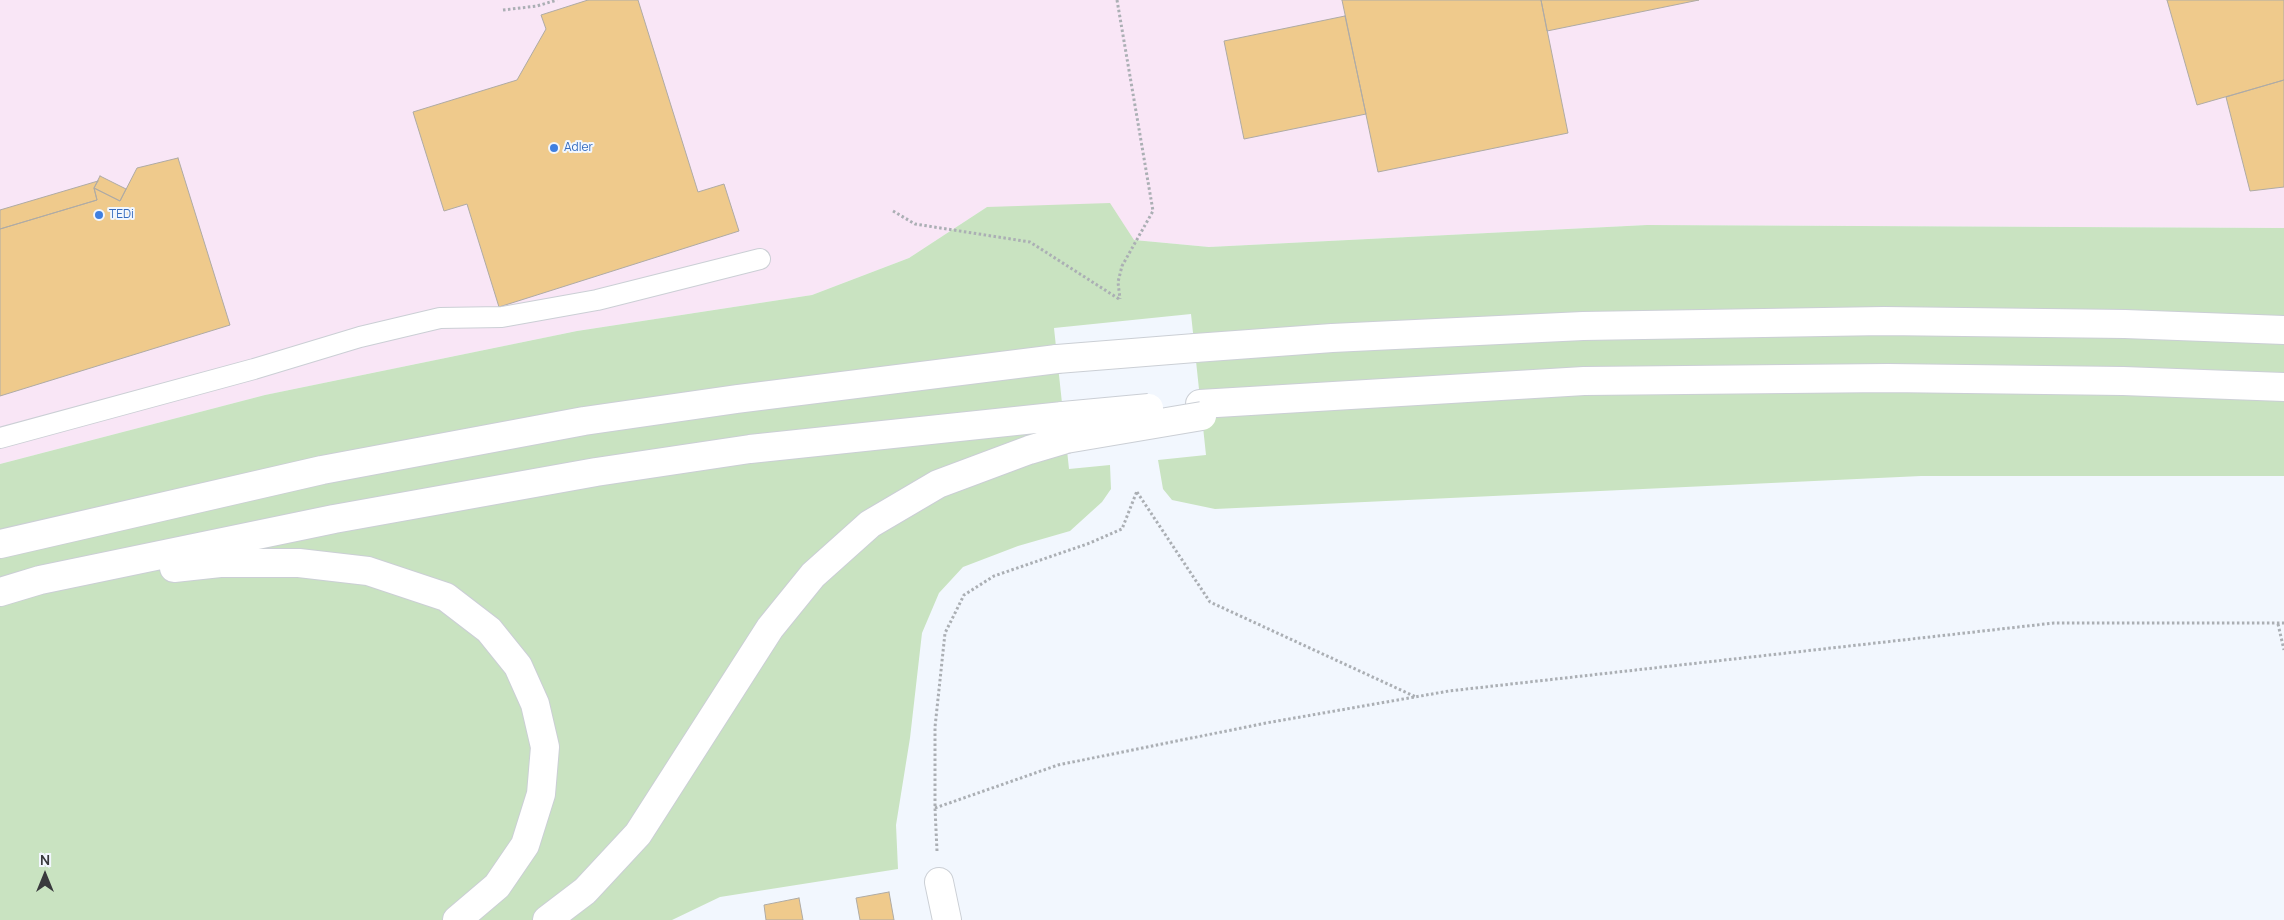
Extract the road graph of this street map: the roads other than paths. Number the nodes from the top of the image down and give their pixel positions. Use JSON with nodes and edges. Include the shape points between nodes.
{"nodes":[{"id":1,"x":760,"y":259,"type":"dead end"},
{"id":2,"x":2284,"y":330,"type":"edge"},
{"id":3,"x":2284,"y":387,"type":"edge"},
{"id":4,"x":1064,"y":427,"type":"junction"},
{"id":5,"x":0,"y":438,"type":"edge"},
{"id":6,"x":0,"y":544,"type":"edge"},
{"id":7,"x":40,"y":580,"type":"junction"},
{"id":8,"x":0,"y":592,"type":"edge"},
{"id":9,"x":939,"y":882,"type":"road end"},
{"id":10,"x":457,"y":920,"type":"edge"},
{"id":11,"x":547,"y":920,"type":"edge"},
{"id":12,"x":947,"y":920,"type":"edge"}],
"edges":[{"from":1,"to":5,"type":"lane","via":[[597,300],[502,317],[440,318],[360,336],[254,369]]},
{"from":2,"to":6,"type":"main road","bridge":true,"via":[[1884,321],[1583,326],[1332,338],[1057,359],[737,398],[584,422],[322,470]]},
{"from":3,"to":4,"type":"main road","bridge":true,"via":[[1898,378],[1584,381],[1345,394]]},
{"from":4,"to":7,"type":"main road","via":[[750,449],[596,472],[334,519]]},
{"from":4,"to":11,"type":"main road","via":[[1029,450],[938,484],[870,524],[813,575],[770,628],[638,834],[585,892]]},
{"from":7,"to":8,"type":"main road"},
{"from":7,"to":10,"type":"main road","via":[[220,563],[299,563],[368,571],[446,597],[488,630],[518,666],[535,704],[545,747],[542,794],[521,852],[497,886]]},
{"from":9,"to":12,"type":"main road"}]}
